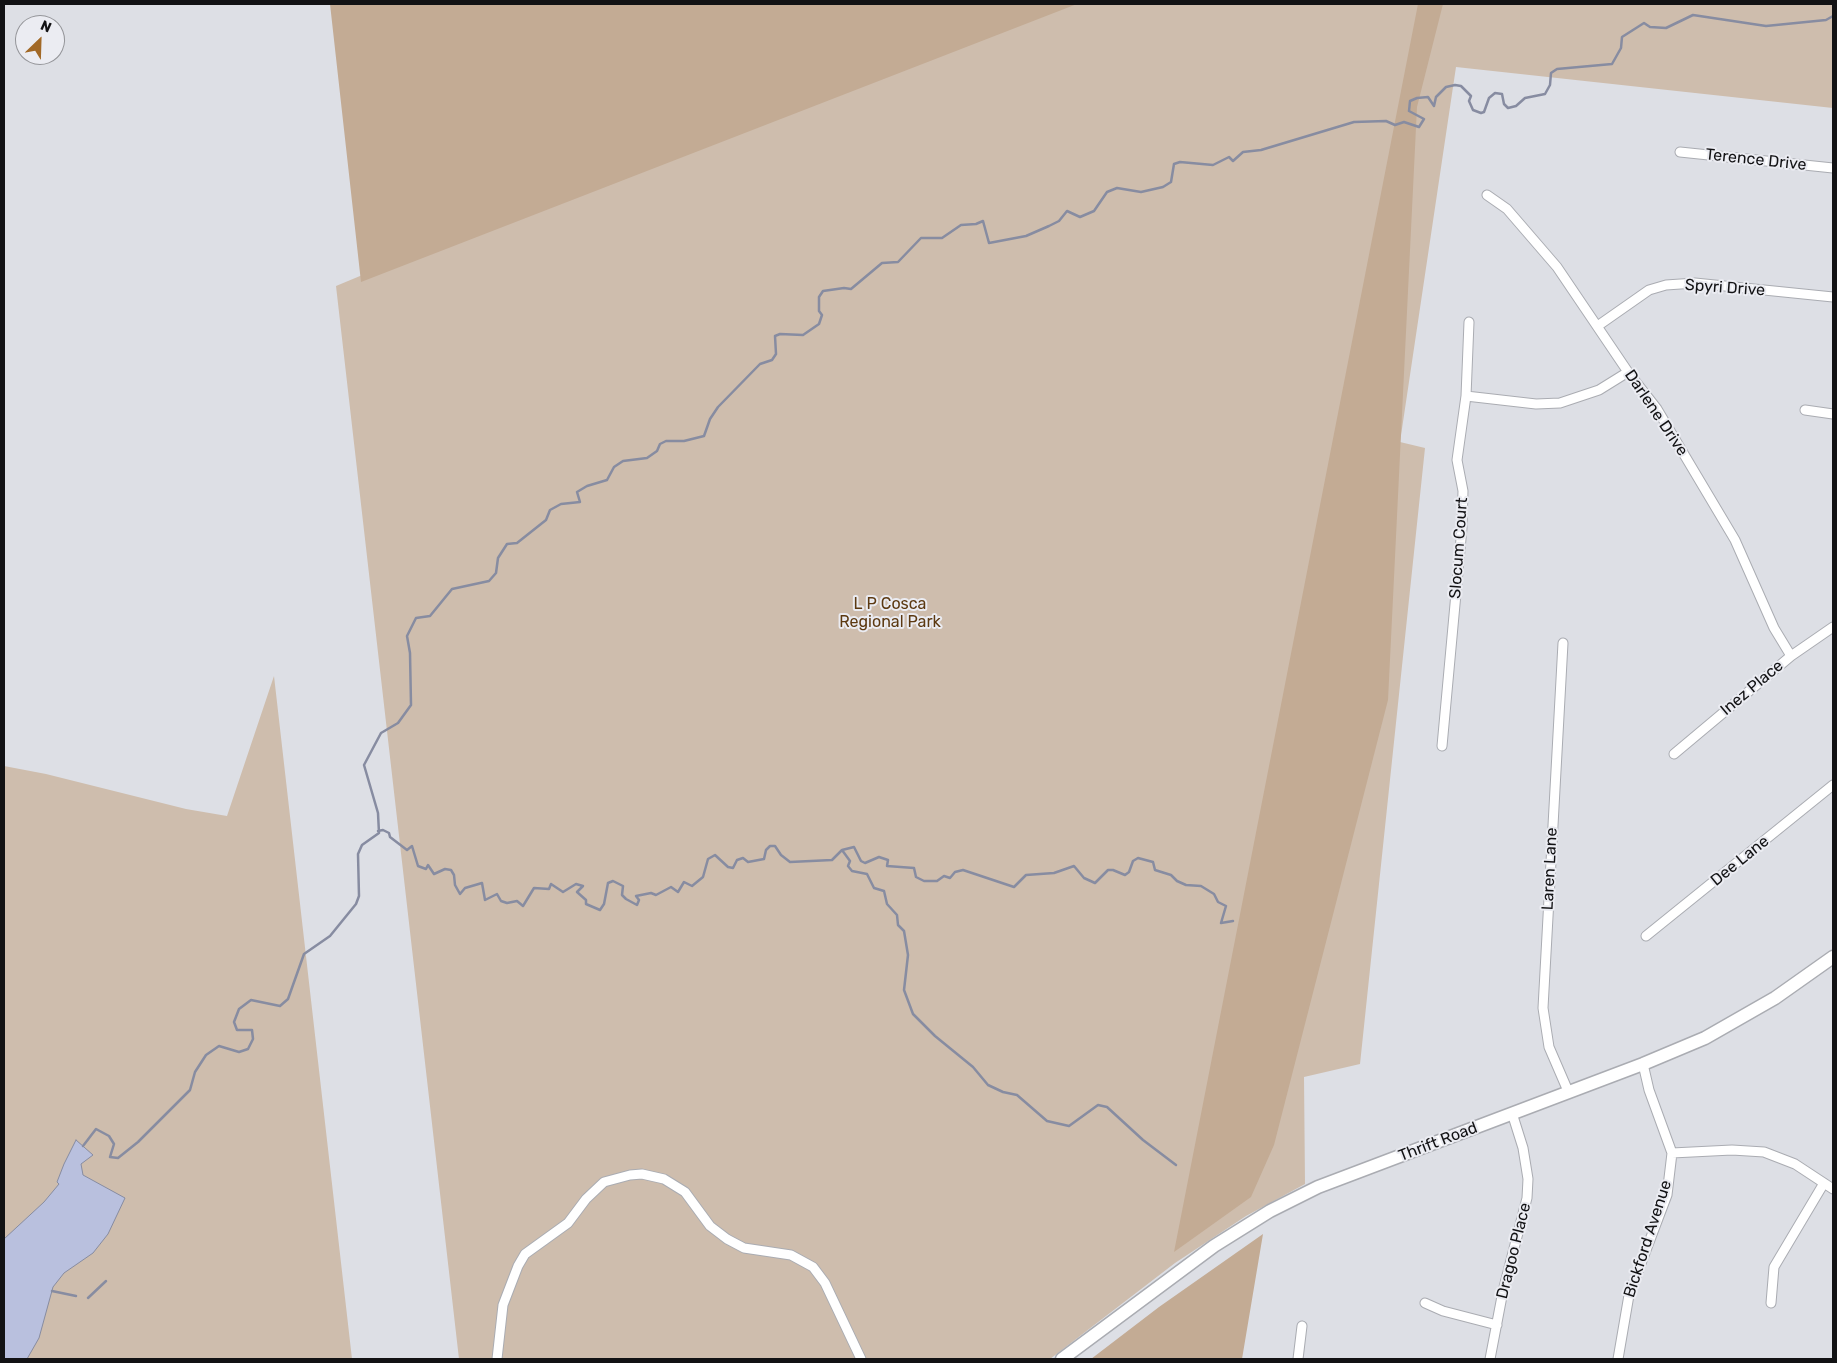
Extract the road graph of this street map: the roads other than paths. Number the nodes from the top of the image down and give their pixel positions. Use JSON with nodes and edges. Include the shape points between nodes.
{"nodes":[{"id":1,"x":1680,"y":152,"type":"dead end"},
{"id":2,"x":1833,"y":168,"type":"edge"},
{"id":3,"x":1487,"y":195,"type":"dead end"},
{"id":4,"x":1833,"y":297,"type":"edge"},
{"id":5,"x":1469,"y":322,"type":"dead end"},
{"id":6,"x":1598,"y":325,"type":"junction"},
{"id":7,"x":1628,"y":372,"type":"junction"},
{"id":8,"x":1466,"y":396,"type":"junction"},
{"id":9,"x":1805,"y":410,"type":"dead end"},
{"id":10,"x":1833,"y":414,"type":"edge"},
{"id":11,"x":1833,"y":627,"type":"edge"},
{"id":12,"x":1563,"y":644,"type":"dead end"},
{"id":13,"x":1791,"y":656,"type":"junction"},
{"id":14,"x":1442,"y":746,"type":"dead end"},
{"id":15,"x":1674,"y":754,"type":"dead end"},
{"id":16,"x":1833,"y":785,"type":"edge"},
{"id":17,"x":1646,"y":936,"type":"dead end"},
{"id":18,"x":1833,"y":957,"type":"edge"},
{"id":19,"x":1643,"y":1064,"type":"junction"},
{"id":20,"x":1568,"y":1091,"type":"junction"},
{"id":21,"x":1512,"y":1114,"type":"junction"},
{"id":22,"x":1672,"y":1153,"type":"junction"},
{"id":23,"x":1824,"y":1183,"type":"junction"},
{"id":24,"x":1833,"y":1189,"type":"edge"},
{"id":25,"x":1425,"y":1303,"type":"dead end"},
{"id":26,"x":1771,"y":1304,"type":"dead end"},
{"id":27,"x":1497,"y":1325,"type":"junction"},
{"id":28,"x":1302,"y":1326,"type":"dead end"},
{"id":29,"x":497,"y":1359,"type":"edge"},
{"id":30,"x":861,"y":1359,"type":"edge"},
{"id":31,"x":1062,"y":1359,"type":"edge"},
{"id":32,"x":1298,"y":1359,"type":"edge"},
{"id":33,"x":1490,"y":1359,"type":"edge"},
{"id":34,"x":1618,"y":1359,"type":"edge"}],
"edges":[{"from":1,"to":2,"type":"street","name":"Terence Drive"},
{"from":3,"to":6,"type":"street","name":"Darlene Drive","via":[[1507,209],[1538,243]]},
{"from":4,"to":6,"type":"street","name":"Spyri Drive","via":[[1695,283],[1666,285],[1649,290]]},
{"from":5,"to":8,"type":"street","name":"Slocum Court"},
{"from":6,"to":7,"type":"street","name":"Darlene Drive"},
{"from":7,"to":8,"type":"street","via":[[1599,390],[1560,403],[1536,404]]},
{"from":7,"to":13,"type":"street","name":"Darlene Drive","via":[[1657,409],[1719,511],[1774,628]]},
{"from":8,"to":14,"type":"street","name":"Slocum Court","via":[[1457,460],[1463,491],[1462,528]]},
{"from":9,"to":10,"type":"street"},
{"from":11,"to":13,"type":"street","name":"Inez Place"},
{"from":12,"to":20,"type":"street","name":"Laren Lane","via":[[1543,1008],[1549,1047]]},
{"from":13,"to":15,"type":"street","name":"Inez Place"},
{"from":16,"to":17,"type":"street","name":"Dee Lane"},
{"from":18,"to":19,"type":"street","name":"Thrift Road","via":[[1739,1020]]},
{"from":19,"to":20,"type":"street","name":"Thrift Road"},
{"from":19,"to":22,"type":"street","name":"Bickford Avenue"},
{"from":20,"to":21,"type":"street","name":"Thrift Road"},
{"from":21,"to":27,"type":"street","name":"Dragoo Place","via":[[1523,1148],[1528,1193]]},
{"from":21,"to":31,"type":"street","name":"Thrift Road","via":[[1318,1187],[1270,1211],[1214,1246]]},
{"from":22,"to":23,"type":"street","via":[[1764,1152],[1795,1164]]},
{"from":22,"to":34,"type":"street","name":"Bickford Avenue","via":[[1667,1195],[1627,1303]]},
{"from":23,"to":24,"type":"street"},
{"from":23,"to":26,"type":"street","via":[[1774,1267]]},
{"from":25,"to":27,"type":"street"},
{"from":27,"to":33,"type":"street","name":"Dragoo Place"},
{"from":28,"to":32,"type":"street"},
{"from":29,"to":30,"type":"street","via":[[503,1305],[525,1254],[568,1223],[604,1182],[642,1174],[676,1185],[710,1226],[727,1239],[744,1248],[791,1255],[813,1268],[825,1283]]}]}
